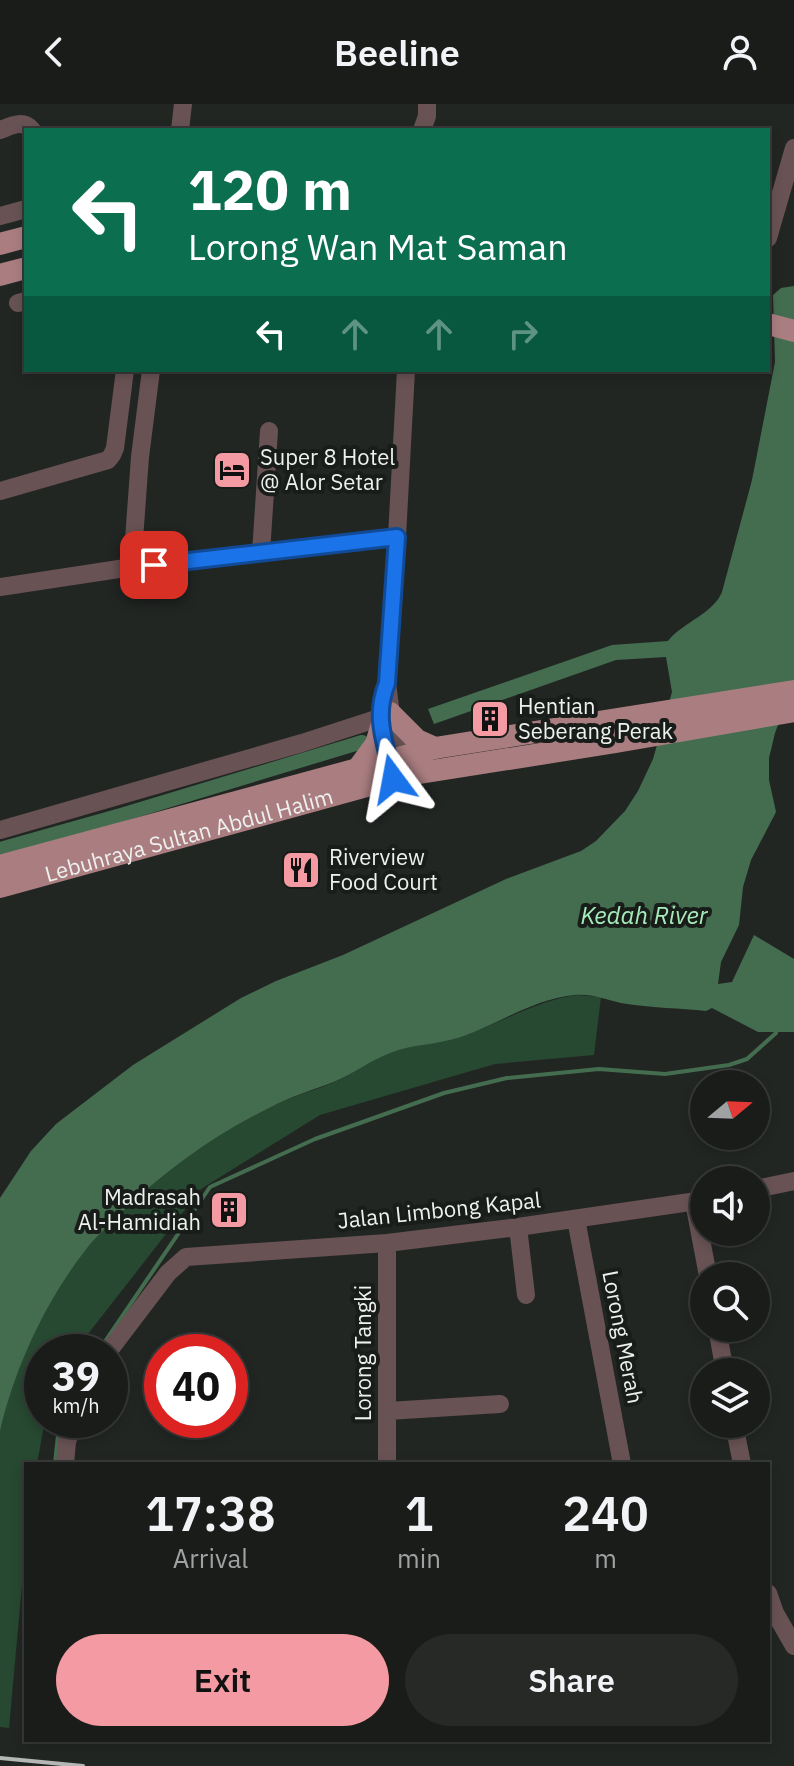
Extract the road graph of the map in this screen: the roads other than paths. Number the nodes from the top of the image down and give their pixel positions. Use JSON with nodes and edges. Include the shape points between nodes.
{"nodes":[{"id":1,"x":183,"y":104,"type":"edge"},
{"id":2,"x":30,"y":128,"type":"edge"},
{"id":3,"x":180,"y":128,"type":"edge"},
{"id":4,"x":0,"y":130,"type":"edge"},
{"id":5,"x":794,"y":148,"type":"edge"},
{"id":6,"x":24,"y":210,"type":"edge"},
{"id":7,"x":0,"y":216,"type":"edge"},
{"id":8,"x":770,"y":231,"type":"edge"},
{"id":9,"x":24,"y":238,"type":"edge"},
{"id":10,"x":0,"y":244,"type":"edge"},
{"id":11,"x":24,"y":269,"type":"edge"},
{"id":12,"x":0,"y":275,"type":"edge"},
{"id":13,"x":770,"y":325,"type":"edge"},
{"id":14,"x":794,"y":331,"type":"edge"},
{"id":15,"x":125,"y":372,"type":"edge"},
{"id":16,"x":151,"y":372,"type":"edge"},
{"id":17,"x":406,"y":372,"type":"edge"},
{"id":18,"x":269,"y":431,"type":"dead end"},
{"id":19,"x":0,"y":491,"type":"edge"},
{"id":20,"x":397,"y":537,"type":"junction"},
{"id":21,"x":261,"y":553,"type":"junction"},
{"id":22,"x":132,"y":567,"type":"junction"},
{"id":23,"x":0,"y":587,"type":"edge"},
{"id":24,"x":794,"y":691,"type":"edge"},
{"id":25,"x":794,"y":711,"type":"edge"},
{"id":26,"x":383,"y":719,"type":"junction"},
{"id":27,"x":614,"y":731,"type":"junction"},
{"id":28,"x":435,"y":748,"type":"junction"},
{"id":29,"x":359,"y":767,"type":"junction"},
{"id":30,"x":398,"y":767,"type":"junction"},
{"id":31,"x":0,"y":830,"type":"edge"},
{"id":32,"x":0,"y":866,"type":"edge"},
{"id":33,"x":0,"y":887,"type":"edge"},
{"id":34,"x":794,"y":1181,"type":"edge"},
{"id":35,"x":770,"y":1186,"type":"edge"},
{"id":36,"x":690,"y":1202,"type":"edge"},
{"id":37,"x":576,"y":1219,"type":"junction"},
{"id":38,"x":518,"y":1227,"type":"junction"},
{"id":39,"x":387,"y":1243,"type":"junction"},
{"id":40,"x":526,"y":1295,"type":"dead end"},
{"id":41,"x":122,"y":1334,"type":"edge"},
{"id":42,"x":500,"y":1404,"type":"dead end"},
{"id":43,"x":388,"y":1411,"type":"junction"},
{"id":44,"x":68,"y":1438,"type":"edge"},
{"id":45,"x":737,"y":1438,"type":"edge"},
{"id":46,"x":65,"y":1462,"type":"edge"},
{"id":47,"x":387,"y":1462,"type":"edge"},
{"id":48,"x":622,"y":1462,"type":"edge"},
{"id":49,"x":742,"y":1462,"type":"edge"},
{"id":50,"x":770,"y":1599,"type":"edge"},
{"id":51,"x":794,"y":1646,"type":"edge"}],
"edges":[{"from":1,"to":3,"type":"street"},
{"from":2,"to":4,"type":"street","via":[[21,123]]},
{"from":5,"to":8,"type":"street"},
{"from":6,"to":7,"type":"street"},
{"from":9,"to":10,"type":"main road"},
{"from":11,"to":12,"type":"main road"},
{"from":13,"to":14,"type":"main road"},
{"from":15,"to":19,"type":"street","via":[[115,448],[108,460]]},
{"from":16,"to":22,"type":"street"},
{"from":17,"to":20,"type":"street"},
{"from":18,"to":21,"type":"street"},
{"from":20,"to":21,"type":"street"},
{"from":20,"to":26,"type":"street"},
{"from":21,"to":22,"type":"street"},
{"from":22,"to":23,"type":"street"},
{"from":24,"to":27,"type":"main road"},
{"from":25,"to":27,"type":"main road"},
{"from":26,"to":28,"type":"main road"},
{"from":26,"to":29,"type":"main road","via":[[376,744]]},
{"from":26,"to":30,"type":"street","via":[[395,734]]},
{"from":26,"to":31,"type":"street"},
{"from":27,"to":28,"type":"main road","name":"Lebuhraya Sultan Abdul Halim"},
{"from":27,"to":30,"type":"main road","name":"Lebuhraya Sultan Abdul Halim"},
{"from":28,"to":30,"type":"main road","name":"Lebuhraya Sultan Abdul Halim"},
{"from":29,"to":30,"type":"main road","name":"Lebuhraya Sultan Abdul Halim"},
{"from":29,"to":32,"type":"main road","name":"Lebuhraya Sultan Abdul Halim"},
{"from":30,"to":33,"type":"main road","name":"Lebuhraya Sultan Abdul Halim"},
{"from":34,"to":35,"type":"street"},
{"from":36,"to":37,"type":"street","name":"Jalan Limbong Kapal"},
{"from":37,"to":38,"type":"street","name":"Jalan Limbong Kapal"},
{"from":37,"to":48,"type":"street","name":"Lorong Merah"},
{"from":38,"to":39,"type":"street","name":"Jalan Limbong Kapal"},
{"from":38,"to":40,"type":"street"},
{"from":39,"to":41,"type":"street","name":"Jalan Limbong Kapal","via":[[194,1255],[179,1261]]},
{"from":39,"to":43,"type":"street","name":"Lorong Tangki"},
{"from":42,"to":43,"type":"street"},
{"from":43,"to":47,"type":"street","name":"Lorong Tangki"},
{"from":44,"to":46,"type":"street"},
{"from":45,"to":49,"type":"street"},
{"from":50,"to":51,"type":"street"}]}
